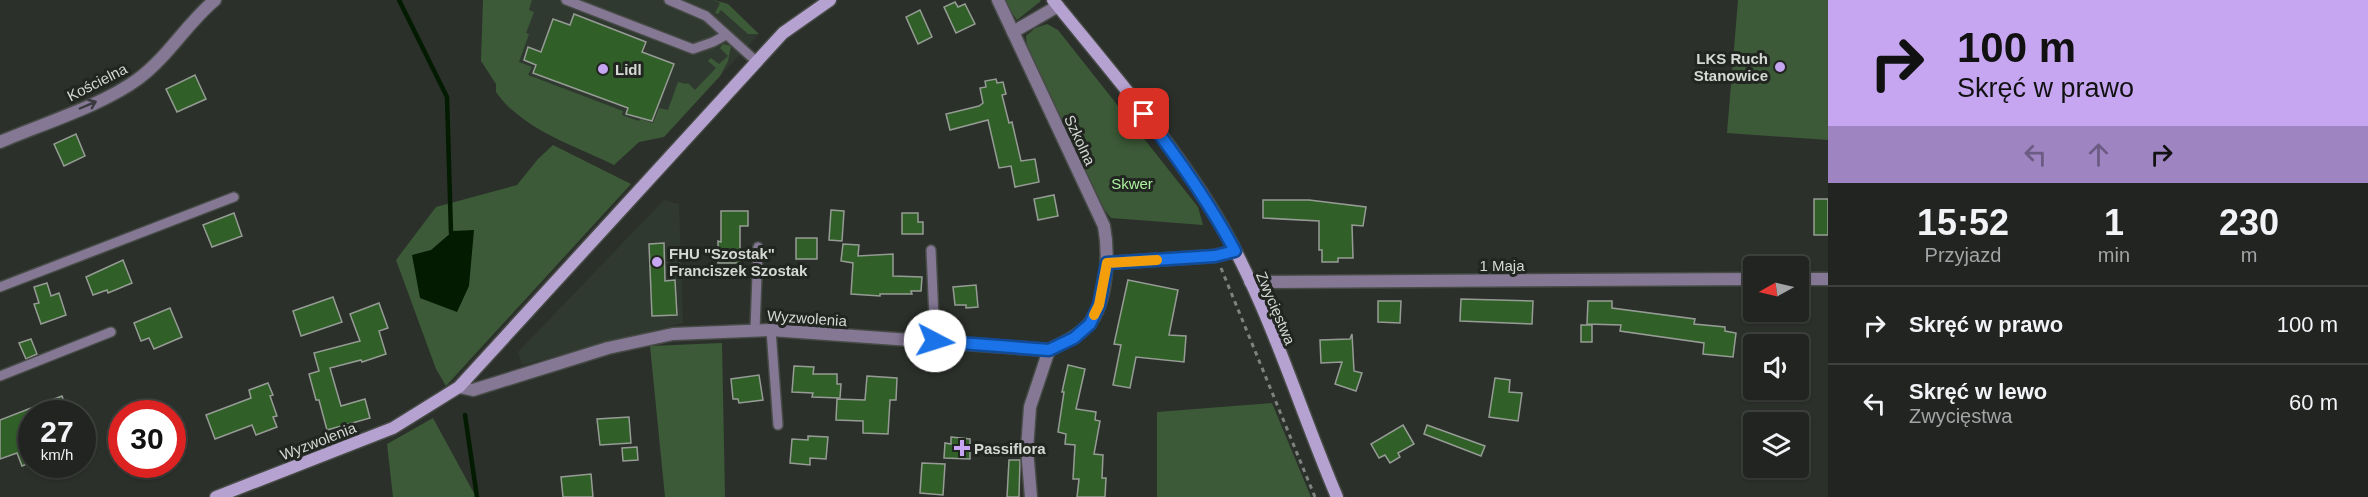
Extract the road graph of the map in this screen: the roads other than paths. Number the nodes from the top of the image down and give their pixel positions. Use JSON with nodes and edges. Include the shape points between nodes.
{"nodes":[{"id":1,"x":215,"y":0,"type":"edge"},
{"id":2,"x":566,"y":0,"type":"edge"},
{"id":3,"x":669,"y":0,"type":"edge"},
{"id":4,"x":830,"y":0,"type":"edge"},
{"id":5,"x":998,"y":0,"type":"edge"},
{"id":6,"x":1056,"y":3,"type":"edge"},
{"id":7,"x":1013,"y":32,"type":"junction"},
{"id":8,"x":726,"y":35,"type":"junction"},
{"id":9,"x":757,"y":62,"type":"junction"},
{"id":10,"x":0,"y":142,"type":"edge"},
{"id":11,"x":234,"y":197,"type":"dead end"},
{"id":12,"x":758,"y":247,"type":"dead end"},
{"id":13,"x":931,"y":250,"type":"dead end"},
{"id":14,"x":1235,"y":251,"type":"junction"},
{"id":15,"x":1107,"y":263,"type":"junction"},
{"id":16,"x":1743,"y":279,"type":"edge"},
{"id":17,"x":1809,"y":279,"type":"edge"},
{"id":18,"x":1828,"y":279,"type":"edge"},
{"id":19,"x":1250,"y":282,"type":"junction"},
{"id":20,"x":0,"y":286,"type":"edge"},
{"id":21,"x":755,"y":330,"type":"junction"},
{"id":22,"x":771,"y":330,"type":"junction"},
{"id":23,"x":111,"y":332,"type":"dead end"},
{"id":24,"x":935,"y":341,"type":"junction"},
{"id":25,"x":1049,"y":350,"type":"junction"},
{"id":26,"x":0,"y":376,"type":"edge"},
{"id":27,"x":459,"y":387,"type":"junction"},
{"id":28,"x":778,"y":425,"type":"dead end"},
{"id":29,"x":216,"y":497,"type":"edge"},
{"id":30,"x":1031,"y":497,"type":"edge"},
{"id":31,"x":1337,"y":497,"type":"edge"}],
"edges":[{"from":10,"to":1,"type":"street","name":"Kościelna","one_way":true,"via":[[108,97],[137,80]]},
{"from":2,"to":8,"type":"lane","via":[[693,49]]},
{"from":3,"to":8,"type":"lane","via":[[706,16]]},
{"from":4,"to":9,"type":"main road","name":"Wyzwolenia","via":[[783,33]]},
{"from":5,"to":7,"type":"street","name":"Szkolna"},
{"from":6,"to":7,"type":"street"},
{"from":6,"to":14,"type":"main road","name":"Zwycięstwa","via":[[1177,158]]},
{"from":7,"to":15,"type":"street","name":"Szkolna","via":[[1104,226]]},
{"from":8,"to":9,"type":"lane"},
{"from":9,"to":27,"type":"main road","name":"Wyzwolenia"},
{"from":11,"to":20,"type":"lane"},
{"from":12,"to":21,"type":"lane"},
{"from":13,"to":24,"type":"lane"},
{"from":14,"to":15,"type":"street","via":[[1215,256]]},
{"from":14,"to":19,"type":"main road","name":"Zwycięstwa"},
{"from":15,"to":25,"type":"street","via":[[1099,305],[1090,324],[1074,338]]},
{"from":16,"to":19,"type":"street","name":"1 Maja"},
{"from":17,"to":18,"type":"street"},
{"from":19,"to":31,"type":"main road","name":"Zwycięstwa"},
{"from":21,"to":22,"type":"street","name":"Wyzwolenia"},
{"from":21,"to":27,"type":"street","name":"Wyzwolenia","via":[[674,334],[608,348],[473,390]]},
{"from":22,"to":24,"type":"street","name":"Wyzwolenia"},
{"from":22,"to":28,"type":"lane"},
{"from":23,"to":26,"type":"lane"},
{"from":24,"to":25,"type":"street","name":"Wyzwolenia"},
{"from":25,"to":30,"type":"street","via":[[1030,407]]},
{"from":27,"to":29,"type":"main road","name":"Wyzwolenia","via":[[393,428]]}]}
